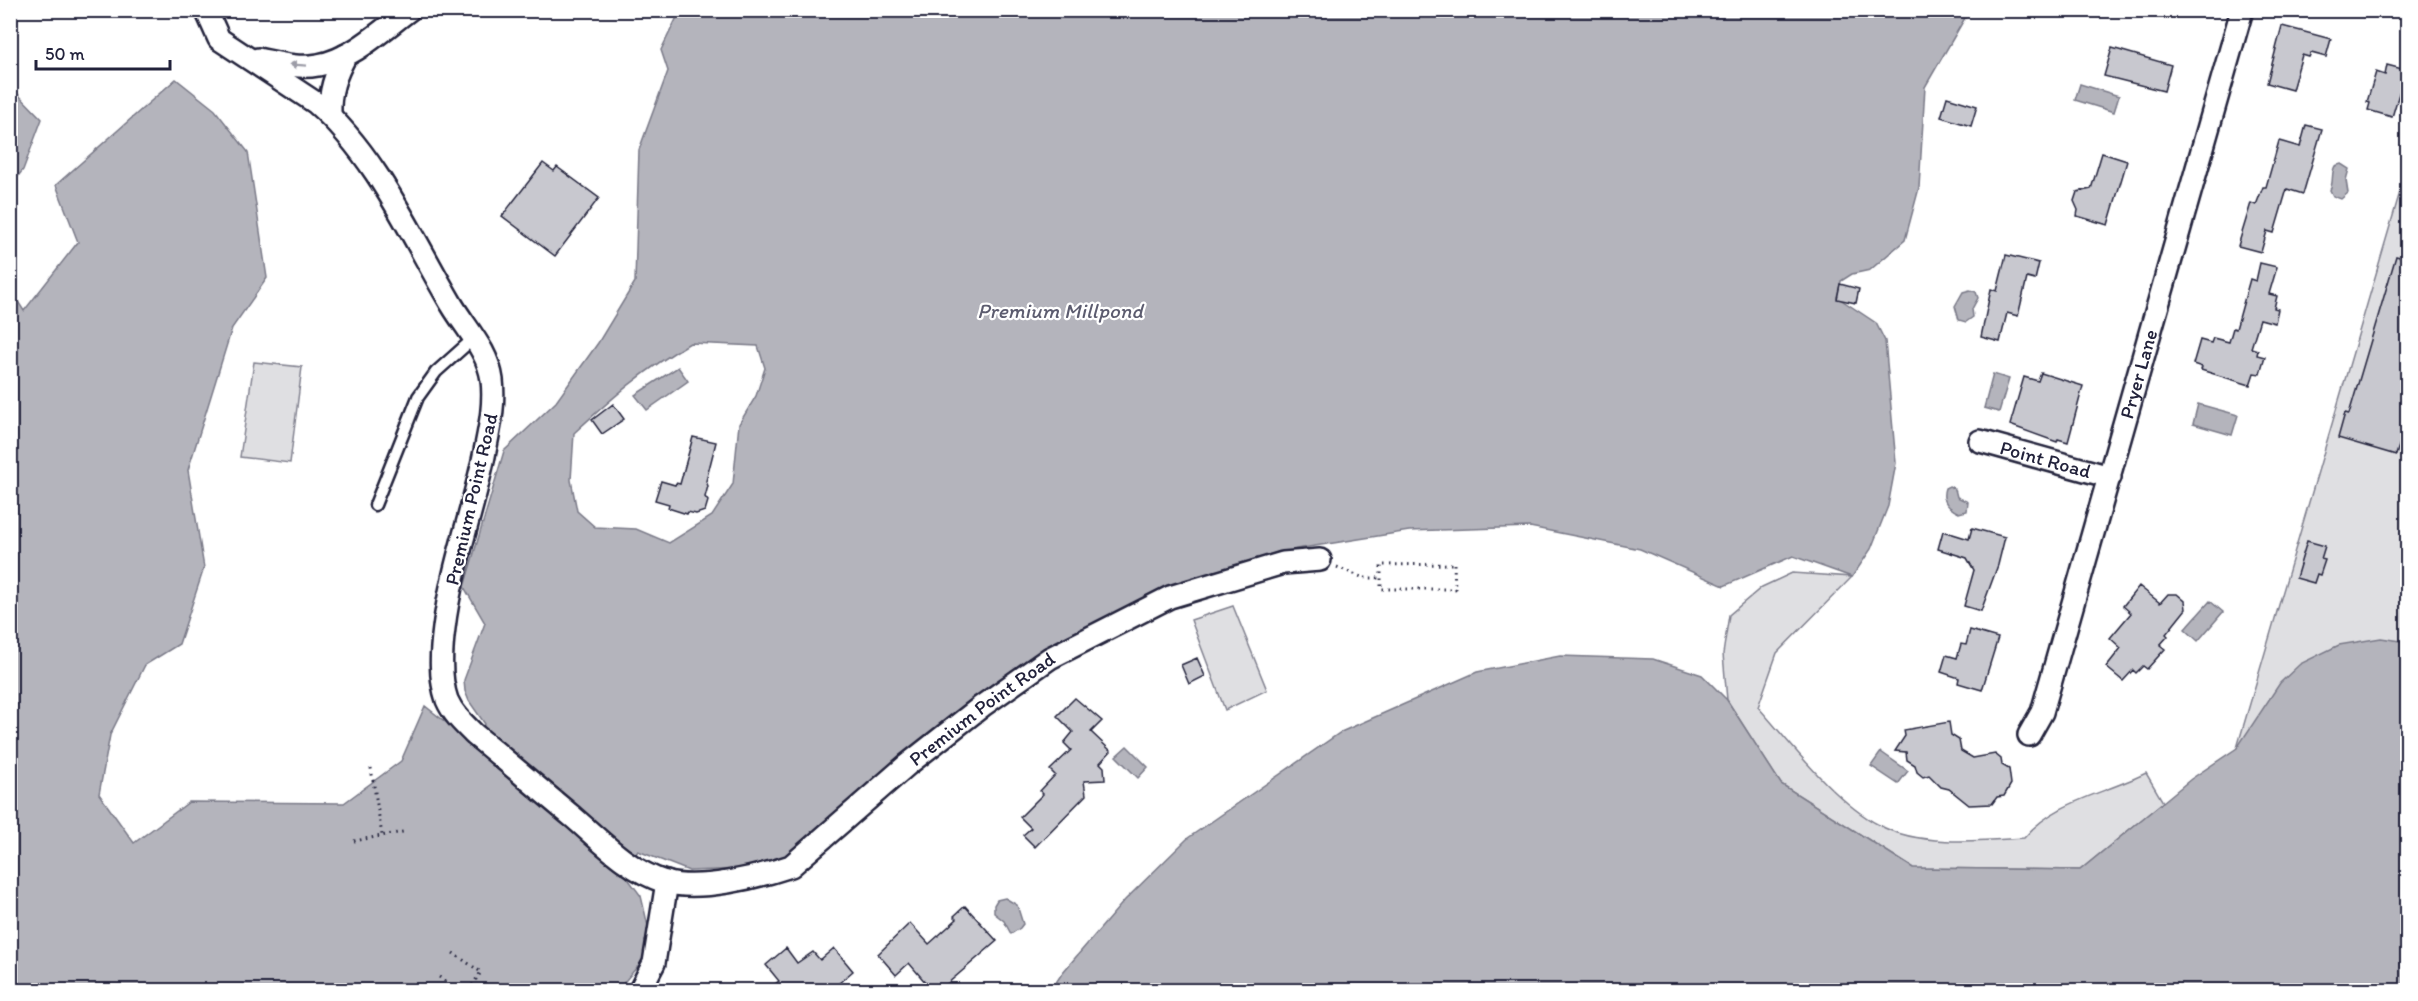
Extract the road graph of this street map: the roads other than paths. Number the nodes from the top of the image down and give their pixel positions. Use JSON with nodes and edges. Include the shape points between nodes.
{"nodes":[{"id":1,"x":206,"y":10,"type":"edge"},
{"id":2,"x":409,"y":10,"type":"edge"},
{"id":3,"x":2242,"y":10,"type":"edge"},
{"id":4,"x":346,"y":55,"type":"junction"},
{"id":5,"x":249,"y":57,"type":"junction"},
{"id":6,"x":330,"y":115,"type":"junction"},
{"id":7,"x":474,"y":338,"type":"junction"},
{"id":8,"x":1980,"y":441,"type":"dead end"},
{"id":9,"x":2110,"y":477,"type":"junction"},
{"id":10,"x":375,"y":505,"type":"dead end"},
{"id":11,"x":1320,"y":560,"type":"road end"},
{"id":12,"x":2029,"y":735,"type":"dead end"},
{"id":13,"x":667,"y":882,"type":"junction"},
{"id":14,"x":647,"y":986,"type":"edge"}],
"edges":[{"from":1,"to":5,"type":"street","name":"Premium Point Road","via":[[219,39]]},
{"from":2,"to":4,"type":"street"},
{"from":3,"to":9,"type":"street","name":"Pryer Lane"},
{"from":4,"to":5,"type":"street","one_way":true,"via":[[319,65],[298,66]]},
{"from":4,"to":6,"type":"street","via":[[334,76]]},
{"from":5,"to":6,"type":"street","name":"Premium Point Road"},
{"from":6,"to":7,"type":"street","name":"Premium Point Road","via":[[381,178]]},
{"from":7,"to":10,"type":"lane","via":[[436,372],[418,398]]},
{"from":7,"to":13,"type":"street","name":"Premium Point Road","via":[[489,363],[493,411],[446,608],[441,652],[447,700],[457,718],[475,735],[629,865]]},
{"from":8,"to":9,"type":"street","name":"Point Road"},
{"from":9,"to":12,"type":"street","name":"Pryer Lane","via":[[2042,712]]},
{"from":11,"to":13,"type":"street","name":"Premium Point Road","via":[[1283,563],[1170,597],[1050,658],[907,765],[791,866],[727,882]]},
{"from":13,"to":14,"type":"street"}]}
